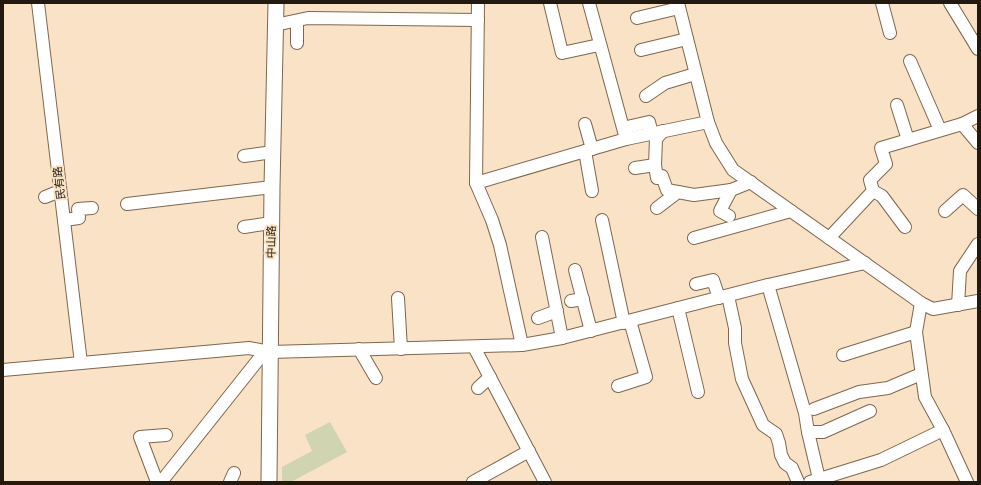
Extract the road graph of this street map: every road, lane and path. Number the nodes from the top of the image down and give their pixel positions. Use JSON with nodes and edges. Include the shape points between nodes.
{"nodes":[{"id":1,"x":38,"y":3,"type":"edge"},
{"id":2,"x":276,"y":3,"type":"edge"},
{"id":3,"x":478,"y":3,"type":"edge"},
{"id":4,"x":550,"y":3,"type":"edge"},
{"id":5,"x":589,"y":3,"type":"edge"},
{"id":6,"x":882,"y":3,"type":"edge"},
{"id":7,"x":950,"y":3,"type":"edge"},
{"id":8,"x":678,"y":6,"type":"edge"},
{"id":9,"x":637,"y":18,"type":"dead end"},
{"id":10,"x":478,"y":20,"type":"junction"},
{"id":11,"x":296,"y":21,"type":"junction"},
{"id":12,"x":275,"y":25,"type":"junction"},
{"id":13,"x":890,"y":33,"type":"dead end"},
{"id":14,"x":687,"y":39,"type":"junction"},
{"id":15,"x":297,"y":43,"type":"dead end"},
{"id":16,"x":600,"y":45,"type":"junction"},
{"id":17,"x":978,"y":49,"type":"edge"},
{"id":18,"x":641,"y":50,"type":"dead end"},
{"id":19,"x":910,"y":61,"type":"dead end"},
{"id":20,"x":696,"y":74,"type":"junction"},
{"id":21,"x":646,"y":96,"type":"dead end"},
{"id":22,"x":897,"y":105,"type":"dead end"},
{"id":23,"x":978,"y":116,"type":"edge"},
{"id":24,"x":708,"y":122,"type":"junction"},
{"id":25,"x":585,"y":124,"type":"dead end"},
{"id":26,"x":962,"y":124,"type":"junction"},
{"id":27,"x":627,"y":127,"type":"dead end"},
{"id":28,"x":940,"y":130,"type":"junction"},
{"id":29,"x":658,"y":132,"type":"junction"},
{"id":30,"x":626,"y":140,"type":"junction"},
{"id":31,"x":908,"y":140,"type":"junction"},
{"id":32,"x":978,"y":143,"type":"edge"},
{"id":33,"x":588,"y":150,"type":"junction"},
{"id":34,"x":272,"y":152,"type":"junction"},
{"id":35,"x":244,"y":156,"type":"dead end"},
{"id":36,"x":655,"y":165,"type":"junction"},
{"id":37,"x":635,"y":168,"type":"dead end"},
{"id":38,"x":751,"y":182,"type":"junction"},
{"id":39,"x":476,"y":183,"type":"junction"},
{"id":40,"x":272,"y":187,"type":"junction"},
{"id":41,"x":731,"y":190,"type":"junction"},
{"id":42,"x":60,"y":191,"type":"junction"},
{"id":43,"x":592,"y":191,"type":"dead end"},
{"id":44,"x":873,"y":191,"type":"junction"},
{"id":45,"x":678,"y":192,"type":"junction"},
{"id":46,"x":45,"y":197,"type":"dead end"},
{"id":47,"x":127,"y":204,"type":"dead end"},
{"id":48,"x":92,"y":208,"type":"dead end"},
{"id":49,"x":657,"y":208,"type":"dead end"},
{"id":50,"x":978,"y":209,"type":"edge"},
{"id":51,"x":791,"y":211,"type":"junction"},
{"id":52,"x":946,"y":211,"type":"dead end"},
{"id":53,"x":729,"y":216,"type":"dead end"},
{"id":54,"x":64,"y":220,"type":"junction"},
{"id":55,"x":602,"y":220,"type":"dead end"},
{"id":56,"x":271,"y":223,"type":"junction"},
{"id":57,"x":905,"y":226,"type":"dead end"},
{"id":58,"x":244,"y":227,"type":"dead end"},
{"id":59,"x":542,"y":237,"type":"dead end"},
{"id":60,"x":694,"y":238,"type":"dead end"},
{"id":61,"x":829,"y":238,"type":"junction"},
{"id":62,"x":978,"y":244,"type":"edge"},
{"id":63,"x":865,"y":263,"type":"junction"},
{"id":64,"x":575,"y":270,"type":"dead end"},
{"id":65,"x":696,"y":284,"type":"dead end"},
{"id":66,"x":768,"y":285,"type":"junction"},
{"id":67,"x":724,"y":297,"type":"junction"},
{"id":68,"x":398,"y":298,"type":"dead end"},
{"id":69,"x":583,"y":299,"type":"junction"},
{"id":70,"x":571,"y":301,"type":"dead end"},
{"id":71,"x":978,"y":301,"type":"edge"},
{"id":72,"x":921,"y":303,"type":"junction"},
{"id":73,"x":958,"y":305,"type":"junction"},
{"id":74,"x":678,"y":308,"type":"junction"},
{"id":75,"x":557,"y":311,"type":"junction"},
{"id":76,"x":538,"y":318,"type":"dead end"},
{"id":77,"x":627,"y":322,"type":"junction"},
{"id":78,"x":591,"y":331,"type":"junction"},
{"id":79,"x":916,"y":332,"type":"junction"},
{"id":80,"x":562,"y":338,"type":"junction"},
{"id":81,"x":522,"y":345,"type":"junction"},
{"id":82,"x":474,"y":347,"type":"junction"},
{"id":83,"x":401,"y":348,"type":"junction"},
{"id":84,"x":359,"y":349,"type":"junction"},
{"id":85,"x":270,"y":352,"type":"junction"},
{"id":86,"x":843,"y":355,"type":"dead end"},
{"id":87,"x":81,"y":363,"type":"junction"},
{"id":88,"x":3,"y":370,"type":"edge"},
{"id":89,"x":922,"y":374,"type":"junction"},
{"id":90,"x":490,"y":377,"type":"junction"},
{"id":91,"x":376,"y":378,"type":"dead end"},
{"id":92,"x":618,"y":386,"type":"dead end"},
{"id":93,"x":478,"y":388,"type":"dead end"},
{"id":94,"x":698,"y":392,"type":"dead end"},
{"id":95,"x":814,"y":409,"type":"dead end"},
{"id":96,"x":870,"y":411,"type":"dead end"},
{"id":97,"x":944,"y":430,"type":"junction"},
{"id":98,"x":808,"y":432,"type":"junction"},
{"id":99,"x":166,"y":435,"type":"dead end"},
{"id":100,"x":529,"y":451,"type":"junction"},
{"id":101,"x":814,"y":480,"type":"edge"},
{"id":102,"x":157,"y":482,"type":"edge"},
{"id":103,"x":161,"y":482,"type":"edge"},
{"id":104,"x":269,"y":482,"type":"edge"},
{"id":105,"x":473,"y":482,"type":"edge"},
{"id":106,"x":545,"y":482,"type":"edge"},
{"id":107,"x":798,"y":482,"type":"edge"},
{"id":108,"x":967,"y":482,"type":"edge"}],
"edges":[{"from":1,"to":42,"type":"street","name":"民有路","via":[[38,43]]},
{"from":2,"to":12,"type":"main road","name":"中山路"},
{"from":3,"to":10,"type":"street"},
{"from":4,"to":16,"type":"street","via":[[562,53]]},
{"from":5,"to":16,"type":"street"},
{"from":6,"to":13,"type":"street"},
{"from":7,"to":17,"type":"street"},
{"from":8,"to":9,"type":"street"},
{"from":8,"to":14,"type":"street"},
{"from":10,"to":11,"type":"street","via":[[308,18]]},
{"from":10,"to":39,"type":"street"},
{"from":11,"to":12,"type":"street"},
{"from":11,"to":15,"type":"street"},
{"from":12,"to":34,"type":"main road","name":"中山路"},
{"from":14,"to":18,"type":"street"},
{"from":14,"to":20,"type":"street"},
{"from":16,"to":30,"type":"street"},
{"from":19,"to":28,"type":"street"},
{"from":20,"to":21,"type":"street","via":[[665,83]]},
{"from":20,"to":24,"type":"street"},
{"from":22,"to":31,"type":"street"},
{"from":23,"to":26,"type":"street"},
{"from":24,"to":29,"type":"street"},
{"from":24,"to":38,"type":"street","via":[[716,143],[732,170]]},
{"from":25,"to":33,"type":"street"},
{"from":26,"to":28,"type":"street"},
{"from":26,"to":32,"type":"street"},
{"from":27,"to":29,"type":"street","via":[[649,122]]},
{"from":28,"to":31,"type":"street"},
{"from":29,"to":30,"type":"street"},
{"from":29,"to":36,"type":"street"},
{"from":30,"to":33,"type":"street"},
{"from":31,"to":44,"type":"street","via":[[881,148],[886,164],[870,180]]},
{"from":33,"to":39,"type":"street"},
{"from":33,"to":43,"type":"street"},
{"from":34,"to":35,"type":"street"},
{"from":34,"to":40,"type":"main road","name":"中山路"},
{"from":36,"to":37,"type":"street"},
{"from":36,"to":45,"type":"street","via":[[657,178],[662,176],[667,190]]},
{"from":38,"to":41,"type":"street"},
{"from":38,"to":51,"type":"street"},
{"from":39,"to":81,"type":"street","via":[[500,245]]},
{"from":40,"to":47,"type":"street"},
{"from":40,"to":56,"type":"main road","name":"中山路"},
{"from":41,"to":45,"type":"street","via":[[694,195]]},
{"from":41,"to":53,"type":"street","via":[[720,211]]},
{"from":42,"to":46,"type":"street"},
{"from":42,"to":54,"type":"street","name":"民有路"},
{"from":44,"to":57,"type":"street","via":[[882,196]]},
{"from":44,"to":61,"type":"street"},
{"from":45,"to":49,"type":"street"},
{"from":48,"to":54,"type":"street","via":[[78,209],[79,218]]},
{"from":50,"to":52,"type":"street","via":[[963,195]]},
{"from":51,"to":60,"type":"street"},
{"from":51,"to":61,"type":"street"},
{"from":54,"to":87,"type":"street","name":"民有路"},
{"from":55,"to":77,"type":"street"},
{"from":56,"to":58,"type":"street"},
{"from":56,"to":85,"type":"main road","name":"中山路"},
{"from":59,"to":75,"type":"street"},
{"from":61,"to":63,"type":"street"},
{"from":62,"to":73,"type":"street","via":[[960,271]]},
{"from":63,"to":66,"type":"street"},
{"from":63,"to":72,"type":"street"},
{"from":64,"to":69,"type":"street"},
{"from":65,"to":67,"type":"street","via":[[713,280]]},
{"from":66,"to":67,"type":"street"},
{"from":66,"to":98,"type":"street","via":[[805,413]]},
{"from":67,"to":74,"type":"street"},
{"from":67,"to":107,"type":"street","via":[[735,328],[735,343],[742,380],[763,425],[776,434],[781,456],[792,468]]},
{"from":68,"to":83,"type":"street"},
{"from":69,"to":70,"type":"street"},
{"from":69,"to":78,"type":"street"},
{"from":71,"to":73,"type":"street"},
{"from":72,"to":73,"type":"street","via":[[933,309]]},
{"from":72,"to":79,"type":"street"},
{"from":74,"to":77,"type":"street"},
{"from":74,"to":94,"type":"street"},
{"from":75,"to":76,"type":"street"},
{"from":75,"to":80,"type":"street"},
{"from":77,"to":78,"type":"street"},
{"from":77,"to":92,"type":"street","via":[[646,377]]},
{"from":78,"to":80,"type":"street"},
{"from":79,"to":86,"type":"street"},
{"from":79,"to":89,"type":"street"},
{"from":80,"to":81,"type":"street"},
{"from":81,"to":82,"type":"street"},
{"from":82,"to":83,"type":"street"},
{"from":82,"to":90,"type":"street"},
{"from":83,"to":84,"type":"street"},
{"from":84,"to":85,"type":"street"},
{"from":84,"to":91,"type":"street"},
{"from":85,"to":87,"type":"street","via":[[249,348]]},
{"from":85,"to":103,"type":"street","via":[[258,360]]},
{"from":85,"to":104,"type":"main road","name":"中山路"},
{"from":87,"to":88,"type":"street"},
{"from":89,"to":95,"type":"street","via":[[888,388],[859,392]]},
{"from":89,"to":97,"type":"street","via":[[925,397]]},
{"from":90,"to":93,"type":"street"},
{"from":90,"to":100,"type":"street"},
{"from":96,"to":98,"type":"street","via":[[823,432]]},
{"from":97,"to":101,"type":"street","via":[[881,460]]},
{"from":97,"to":108,"type":"street"},
{"from":98,"to":101,"type":"street"},
{"from":99,"to":102,"type":"street","via":[[140,437]]},
{"from":100,"to":105,"type":"street"},
{"from":100,"to":106,"type":"street"}]}
